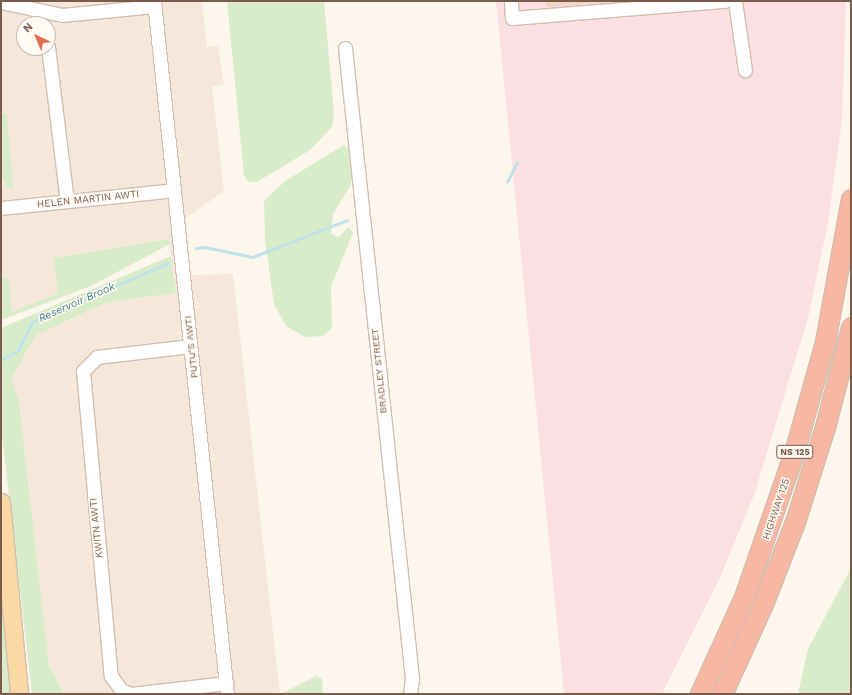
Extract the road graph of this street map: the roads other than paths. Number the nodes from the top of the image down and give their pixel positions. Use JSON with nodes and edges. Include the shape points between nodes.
{"nodes":[{"id":1,"x":511,"y":1,"type":"edge"},
{"id":2,"x":725,"y":1,"type":"edge"},
{"id":3,"x":735,"y":1,"type":"edge"},
{"id":4,"x":1,"y":2,"type":"edge"},
{"id":5,"x":155,"y":3,"type":"edge"},
{"id":6,"x":39,"y":16,"type":"edge"},
{"id":7,"x":56,"y":16,"type":"edge"},
{"id":8,"x":345,"y":48,"type":"dead end"},
{"id":9,"x":49,"y":56,"type":"edge"},
{"id":10,"x":745,"y":70,"type":"dead end"},
{"id":11,"x":174,"y":190,"type":"junction"},
{"id":12,"x":851,"y":199,"type":"edge"},
{"id":13,"x":67,"y":202,"type":"junction"},
{"id":14,"x":1,"y":208,"type":"edge"},
{"id":15,"x":851,"y":327,"type":"edge"},
{"id":16,"x":190,"y":346,"type":"junction"},
{"id":17,"x":1,"y":502,"type":"edge"},
{"id":18,"x":226,"y":688,"type":"edge"},
{"id":19,"x":19,"y":694,"type":"edge"},
{"id":20,"x":410,"y":694,"type":"edge"},
{"id":21,"x":700,"y":694,"type":"edge"},
{"id":22,"x":722,"y":694,"type":"edge"}],
"edges":[{"from":1,"to":2,"type":"street","via":[[512,18]]},
{"from":3,"to":10,"type":"street"},
{"from":4,"to":6,"type":"street"},
{"from":5,"to":7,"type":"street"},
{"from":5,"to":11,"type":"street","name":"PUTU'S AWTI"},
{"from":8,"to":20,"type":"street","name":"BRADLEY STREET","via":[[412,678]]},
{"from":9,"to":13,"type":"street"},
{"from":11,"to":13,"type":"street","name":"HELEN MARTIN AWTI"},
{"from":11,"to":16,"type":"street","name":"PUTU'S AWTI"},
{"from":12,"to":21,"type":"highway","name":"HIGHWAY 125","number":"NS 125","via":[[825,342],[794,453],[744,598]]},
{"from":13,"to":14,"type":"street","name":"HELEN MARTIN AWTI"},
{"from":15,"to":22,"type":"highway","number":"NS 125","via":[[826,427],[795,522],[763,604]]},
{"from":16,"to":18,"type":"street","name":"PUTU'S AWTI"},
{"from":16,"to":18,"type":"street","name":"KWITN AWTI","via":[[97,357],[83,371],[111,676],[116,686],[131,694]]},
{"from":17,"to":19,"type":"main road"}]}
